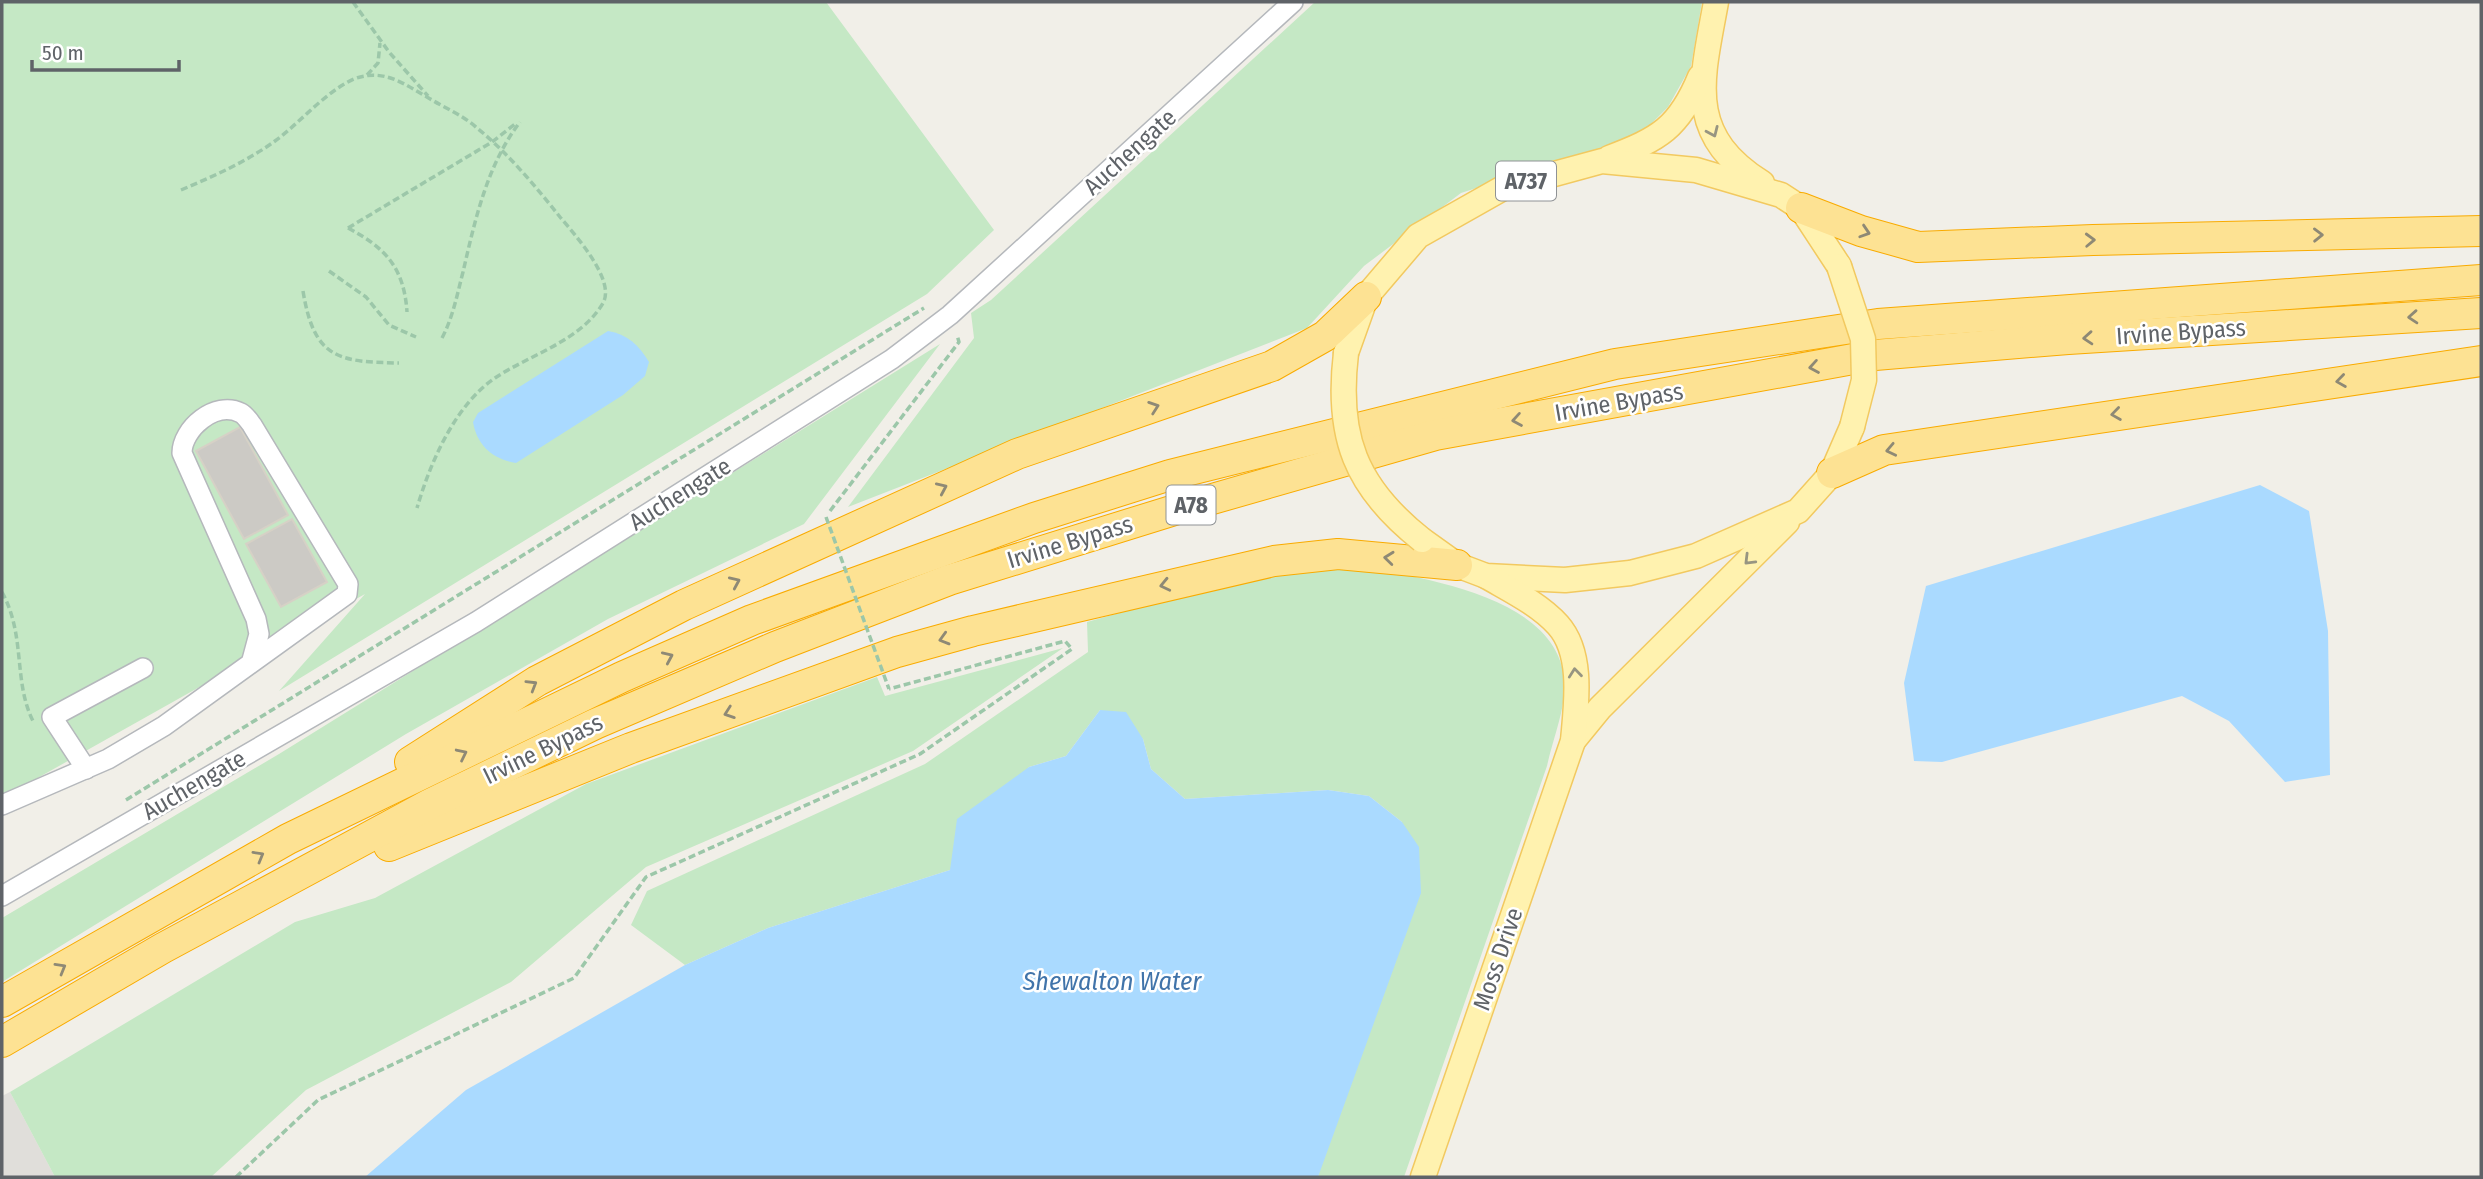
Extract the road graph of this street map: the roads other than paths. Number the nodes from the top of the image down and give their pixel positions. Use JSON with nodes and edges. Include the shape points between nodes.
{"nodes":[{"id":1,"x":1293,"y":2,"type":"edge"},
{"id":2,"x":1716,"y":2,"type":"edge"},
{"id":3,"x":1705,"y":66,"type":"junction"},
{"id":4,"x":1602,"y":161,"type":"junction"},
{"id":5,"x":1791,"y":201,"type":"junction"},
{"id":6,"x":2481,"y":231,"type":"edge"},
{"id":7,"x":2481,"y":279,"type":"edge"},
{"id":8,"x":1366,"y":297,"type":"junction"},
{"id":9,"x":2481,"y":313,"type":"edge"},
{"id":10,"x":2481,"y":361,"type":"edge"},
{"id":11,"x":1832,"y":473,"type":"junction"},
{"id":12,"x":1798,"y":512,"type":"junction"},
{"id":13,"x":1457,"y":565,"type":"junction"},
{"id":14,"x":1486,"y":576,"type":"junction"},
{"id":15,"x":252,"y":660,"type":"junction"},
{"id":16,"x":143,"y":668,"type":"dead end"},
{"id":17,"x":1573,"y":741,"type":"junction"},
{"id":18,"x":86,"y":769,"type":"junction"},
{"id":19,"x":2,"y":805,"type":"edge"},
{"id":20,"x":288,"y":839,"type":"junction"},
{"id":21,"x":2,"y":896,"type":"edge"},
{"id":22,"x":163,"y":948,"type":"junction"},
{"id":23,"x":2,"y":1002,"type":"edge"},
{"id":24,"x":2,"y":1042,"type":"edge"},
{"id":25,"x":1423,"y":1177,"type":"edge"}],
"edges":[{"from":1,"to":21,"type":"street","name":"Auchengate","via":[[950,315],[892,359],[476,622]]},
{"from":2,"to":3,"type":"main road","number":"A737"},
{"from":3,"to":4,"type":"main road","number":"A737","via":[[1687,108],[1673,123],[1648,143]]},
{"from":3,"to":5,"type":"main road","number":"A737","one_way":true,"via":[[1703,106],[1713,137],[1739,169]]},
{"from":4,"to":5,"type":"main road","number":"A737","via":[[1696,170]]},
{"from":4,"to":8,"type":"main road","number":"A737","via":[[1503,188],[1461,209],[1418,236]]},
{"from":5,"to":6,"type":"highway","one_way":true,"via":[[1861,231],[1918,247]]},
{"from":5,"to":11,"type":"main road","number":"A737","bridge":true,"via":[[1839,266],[1863,338],[1864,380],[1852,427]]},
{"from":20,"to":7,"type":"highway","name":"Irvine Bypass","number":"A78","one_way":true,"via":[[622,677],[752,620],[1034,518],[1170,475],[1615,364],[1878,324]]},
{"from":8,"to":13,"type":"main road","number":"A737","bridge":true,"via":[[1346,353],[1341,394],[1346,437],[1376,494],[1422,540]]},
{"from":20,"to":8,"type":"highway","one_way":true,"via":[[537,681],[684,605],[1017,454],[1272,366],[1325,336]]},
{"from":9,"to":22,"type":"highway","name":"Irvine Bypass","number":"A78","one_way":true,"via":[[1875,355],[1435,435],[1076,539],[950,580],[775,647],[595,724],[430,804]]},
{"from":10,"to":11,"type":"highway","one_way":true,"via":[[1884,450]]},
{"from":11,"to":12,"type":"main road","number":"A737"},
{"from":12,"to":14,"type":"main road","number":"A737","via":[[1696,556],[1630,573],[1565,580]]},
{"from":12,"to":17,"type":"main road","name":"Moss Drive","one_way":true,"via":[[1600,708]]},
{"from":13,"to":14,"type":"main road","number":"A737"},
{"from":13,"to":22,"type":"highway","one_way":true,"via":[[1338,554],[1274,561],[897,652],[402,839]]},
{"from":17,"to":14,"type":"main road","name":"Moss Drive","one_way":true,"via":[[1577,696],[1573,658],[1560,626]]},
{"from":15,"to":15,"type":"street","via":[[293,636],[347,594],[348,584],[252,425],[241,413],[228,410],[193,425],[182,440],[182,453],[256,619],[259,634]]},
{"from":15,"to":18,"type":"street","via":[[164,726]]},
{"from":16,"to":18,"type":"street","via":[[52,718]]},
{"from":17,"to":25,"type":"main road","name":"Moss Drive"},
{"from":18,"to":19,"type":"street"},
{"from":23,"to":20,"type":"highway","name":"Irvine Bypass","number":"A78","one_way":true},
{"from":22,"to":24,"type":"highway","name":"Irvine Bypass","number":"A78"}]}
